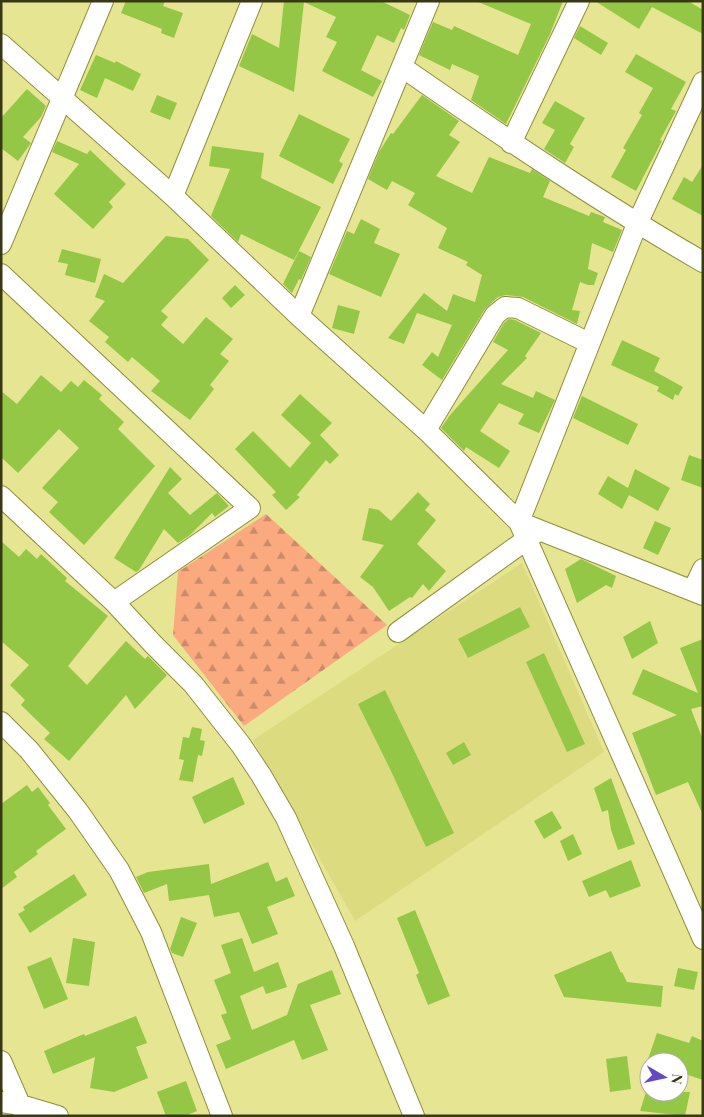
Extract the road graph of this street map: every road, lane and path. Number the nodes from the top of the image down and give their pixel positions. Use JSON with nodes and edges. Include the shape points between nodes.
{"nodes":[{"id":1,"x":103,"y":1,"type":"edge"},
{"id":2,"x":252,"y":1,"type":"edge"},
{"id":3,"x":429,"y":1,"type":"edge"},
{"id":4,"x":579,"y":1,"type":"edge"},
{"id":5,"x":1,"y":44,"type":"edge"},
{"id":6,"x":402,"y":67,"type":"junction"},
{"id":7,"x":703,"y":82,"type":"edge"},
{"id":8,"x":63,"y":97,"type":"junction"},
{"id":9,"x":512,"y":143,"type":"junction"},
{"id":10,"x":173,"y":196,"type":"junction"},
{"id":11,"x":637,"y":224,"type":"junction"},
{"id":12,"x":1,"y":244,"type":"edge"},
{"id":13,"x":703,"y":262,"type":"edge"},
{"id":14,"x":1,"y":274,"type":"edge"},
{"id":15,"x":298,"y":316,"type":"junction"},
{"id":16,"x":589,"y":343,"type":"junction"},
{"id":17,"x":426,"y":430,"type":"junction"},
{"id":18,"x":1,"y":496,"type":"edge"},
{"id":19,"x":528,"y":530,"type":"junction"},
{"id":20,"x":703,"y":570,"type":"edge"},
{"id":21,"x":698,"y":593,"type":"edge"},
{"id":22,"x":114,"y":602,"type":"junction"},
{"id":23,"x":398,"y":632,"type":"dead end"},
{"id":24,"x":1,"y":722,"type":"edge"},
{"id":25,"x":703,"y":939,"type":"edge"},
{"id":26,"x":1,"y":1061,"type":"edge"},
{"id":27,"x":1,"y":1102,"type":"edge"},
{"id":28,"x":23,"y":1110,"type":"edge"},
{"id":29,"x":58,"y":1116,"type":"edge"},
{"id":30,"x":222,"y":1116,"type":"edge"},
{"id":31,"x":414,"y":1116,"type":"edge"}],
"edges":[{"from":1,"to":8,"type":"street"},
{"from":2,"to":10,"type":"street"},
{"from":3,"to":6,"type":"street"},
{"from":4,"to":9,"type":"street"},
{"from":5,"to":8,"type":"street"},
{"from":6,"to":9,"type":"street"},
{"from":6,"to":15,"type":"street"},
{"from":7,"to":11,"type":"street"},
{"from":8,"to":10,"type":"street"},
{"from":8,"to":12,"type":"street"},
{"from":9,"to":11,"type":"street"},
{"from":10,"to":15,"type":"street"},
{"from":11,"to":13,"type":"street"},
{"from":11,"to":16,"type":"street"},
{"from":14,"to":22,"type":"street","via":[[250,508]]},
{"from":15,"to":17,"type":"street"},
{"from":16,"to":17,"type":"street","via":[[518,308],[505,307],[495,315]]},
{"from":16,"to":19,"type":"street"},
{"from":17,"to":19,"type":"street"},
{"from":18,"to":22,"type":"street"},
{"from":19,"to":21,"type":"street"},
{"from":19,"to":23,"type":"street"},
{"from":19,"to":25,"type":"street"},
{"from":20,"to":21,"type":"street"},
{"from":22,"to":31,"type":"street","via":[[198,691],[241,745],[286,818],[344,946]]},
{"from":24,"to":30,"type":"street","via":[[29,750],[78,811],[119,870],[151,932]]},
{"from":26,"to":28,"type":"street"},
{"from":27,"to":28,"type":"street"},
{"from":28,"to":29,"type":"street"}]}
